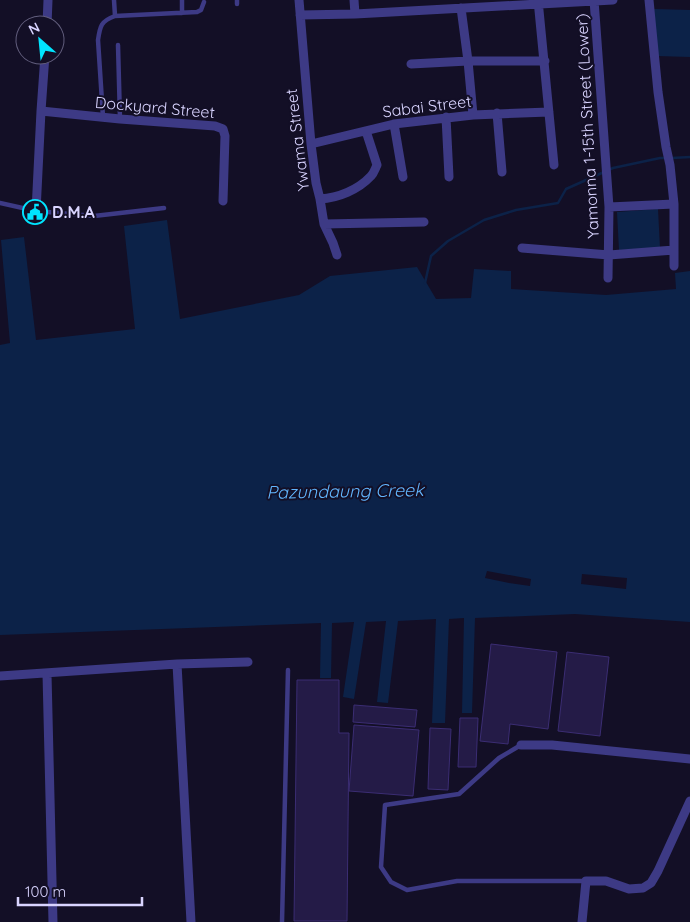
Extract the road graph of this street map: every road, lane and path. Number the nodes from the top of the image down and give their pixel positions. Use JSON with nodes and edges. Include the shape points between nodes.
{"nodes":[{"id":1,"x":48,"y":0,"type":"edge"},
{"id":2,"x":114,"y":0,"type":"edge"},
{"id":3,"x":182,"y":0,"type":"edge"},
{"id":4,"x":298,"y":0,"type":"edge"},
{"id":5,"x":354,"y":0,"type":"edge"},
{"id":6,"x":594,"y":0,"type":"edge"},
{"id":7,"x":613,"y":0,"type":"edge"},
{"id":8,"x":649,"y":0,"type":"edge"},
{"id":9,"x":204,"y":2,"type":"dead end"},
{"id":10,"x":538,"y":2,"type":"edge"},
{"id":11,"x":488,"y":3,"type":"edge"},
{"id":12,"x":436,"y":5,"type":"edge"},
{"id":13,"x":461,"y":8,"type":"junction"},
{"id":14,"x":182,"y":12,"type":"junction"},
{"id":15,"x":355,"y":14,"type":"junction"},
{"id":16,"x":47,"y":15,"type":"edge"},
{"id":17,"x":300,"y":15,"type":"junction"},
{"id":18,"x":115,"y":16,"type":"junction"},
{"id":19,"x":118,"y":45,"type":"dead end"},
{"id":20,"x":468,"y":61,"type":"junction"},
{"id":21,"x":545,"y":61,"type":"junction"},
{"id":22,"x":411,"y":64,"type":"dead end"},
{"id":23,"x":44,"y":65,"type":"edge"},
{"id":24,"x":41,"y":112,"type":"junction"},
{"id":25,"x":549,"y":112,"type":"junction"},
{"id":26,"x":497,"y":114,"type":"junction"},
{"id":27,"x":474,"y":115,"type":"junction"},
{"id":28,"x":446,"y":117,"type":"junction"},
{"id":29,"x":103,"y":118,"type":"junction"},
{"id":30,"x":120,"y":119,"type":"junction"},
{"id":31,"x":394,"y":124,"type":"junction"},
{"id":32,"x":366,"y":131,"type":"junction"},
{"id":33,"x":311,"y":144,"type":"junction"},
{"id":34,"x":554,"y":165,"type":"dead end"},
{"id":35,"x":502,"y":172,"type":"dead end"},
{"id":36,"x":449,"y":176,"type":"dead end"},
{"id":37,"x":403,"y":177,"type":"dead end"},
{"id":38,"x":320,"y":199,"type":"junction"},
{"id":39,"x":223,"y":201,"type":"dead end"},
{"id":40,"x":0,"y":203,"type":"edge"},
{"id":41,"x":674,"y":204,"type":"junction"},
{"id":42,"x":609,"y":207,"type":"junction"},
{"id":43,"x":164,"y":208,"type":"dead end"},
{"id":44,"x":36,"y":211,"type":"junction"},
{"id":45,"x":424,"y":222,"type":"dead end"},
{"id":46,"x":324,"y":224,"type":"junction"},
{"id":47,"x":522,"y":248,"type":"dead end"},
{"id":48,"x":674,"y":250,"type":"junction"},
{"id":49,"x":337,"y":255,"type":"dead end"},
{"id":50,"x":608,"y":255,"type":"junction"},
{"id":51,"x":674,"y":266,"type":"dead end"},
{"id":52,"x":608,"y":278,"type":"dead end"},
{"id":53,"x":248,"y":662,"type":"dead end"},
{"id":54,"x":177,"y":664,"type":"junction"},
{"id":55,"x":288,"y":670,"type":"dead end"},
{"id":56,"x":47,"y":674,"type":"junction"},
{"id":57,"x":0,"y":676,"type":"edge"},
{"id":58,"x":521,"y":745,"type":"joint"},
{"id":59,"x":690,"y":759,"type":"edge"},
{"id":60,"x":690,"y":801,"type":"edge"},
{"id":61,"x":586,"y":882,"type":"junction"},
{"id":62,"x":54,"y":922,"type":"edge"},
{"id":63,"x":191,"y":922,"type":"edge"},
{"id":64,"x":282,"y":922,"type":"edge"},
{"id":65,"x":582,"y":922,"type":"edge"}],
"edges":[{"from":1,"to":16,"type":"street"},
{"from":2,"to":18,"type":"lane"},
{"from":3,"to":14,"type":"lane"},
{"from":4,"to":17,"type":"street","name":"Ywama Street"},
{"from":5,"to":15,"type":"street"},
{"from":6,"to":7,"type":"street"},
{"from":6,"to":10,"type":"street"},
{"from":6,"to":42,"type":"street","name":"Yamonna 1-15th Street (Lower)"},
{"from":8,"to":41,"type":"street"},
{"from":9,"to":14,"type":"lane","via":[[200,11]]},
{"from":10,"to":11,"type":"street"},
{"from":10,"to":21,"type":"street"},
{"from":11,"to":13,"type":"street"},
{"from":12,"to":13,"type":"street"},
{"from":12,"to":15,"type":"street"},
{"from":13,"to":20,"type":"street"},
{"from":14,"to":18,"type":"lane"},
{"from":15,"to":17,"type":"street"},
{"from":17,"to":33,"type":"street","name":"Ywama Street"},
{"from":18,"to":29,"type":"lane","via":[[107,19],[99,31]]},
{"from":19,"to":30,"type":"lane"},
{"from":20,"to":21,"type":"street"},
{"from":20,"to":22,"type":"street"},
{"from":20,"to":27,"type":"street"},
{"from":21,"to":25,"type":"street"},
{"from":23,"to":24,"type":"street"},
{"from":24,"to":29,"type":"street","name":"Dockyard Street"},
{"from":24,"to":44,"type":"street"},
{"from":25,"to":26,"type":"street","name":"Sabai Street"},
{"from":25,"to":34,"type":"street"},
{"from":26,"to":27,"type":"street","name":"Sabai Street"},
{"from":26,"to":35,"type":"street"},
{"from":27,"to":28,"type":"street","name":"Sabai Street"},
{"from":28,"to":31,"type":"street","name":"Sabai Street"},
{"from":28,"to":36,"type":"street"},
{"from":29,"to":30,"type":"street","name":"Dockyard Street"},
{"from":30,"to":39,"type":"street","name":"Dockyard Street","via":[[223,129]]},
{"from":31,"to":32,"type":"street","name":"Sabai Street"},
{"from":31,"to":37,"type":"street"},
{"from":32,"to":33,"type":"street","name":"Sabai Street"},
{"from":32,"to":38,"type":"street","name":"Ywama Street","via":[[377,165],[372,175],[344,195]]},
{"from":33,"to":38,"type":"street","name":"Ywama Street"},
{"from":38,"to":46,"type":"street"},
{"from":40,"to":44,"type":"lane"},
{"from":41,"to":42,"type":"street"},
{"from":41,"to":48,"type":"street"},
{"from":42,"to":50,"type":"street","name":"Yamonna 1-15th Street (Lower)"},
{"from":43,"to":44,"type":"lane","via":[[94,216]]},
{"from":45,"to":46,"type":"street"},
{"from":46,"to":49,"type":"street"},
{"from":47,"to":50,"type":"street"},
{"from":48,"to":50,"type":"street"},
{"from":48,"to":51,"type":"street"},
{"from":50,"to":52,"type":"street","name":"Yamonna 1-15th Street (Lower)"},
{"from":53,"to":54,"type":"street"},
{"from":54,"to":56,"type":"street"},
{"from":54,"to":63,"type":"street"},
{"from":55,"to":64,"type":"lane"},
{"from":56,"to":57,"type":"street"},
{"from":56,"to":62,"type":"street"},
{"from":58,"to":59,"type":"street"},
{"from":58,"to":61,"type":"lane","via":[[498,758],[458,794],[385,805],[380,867],[391,882],[407,890],[457,881]]},
{"from":60,"to":61,"type":"street","via":[[651,882],[643,888],[629,889],[606,881]]},
{"from":61,"to":65,"type":"street"}]}
